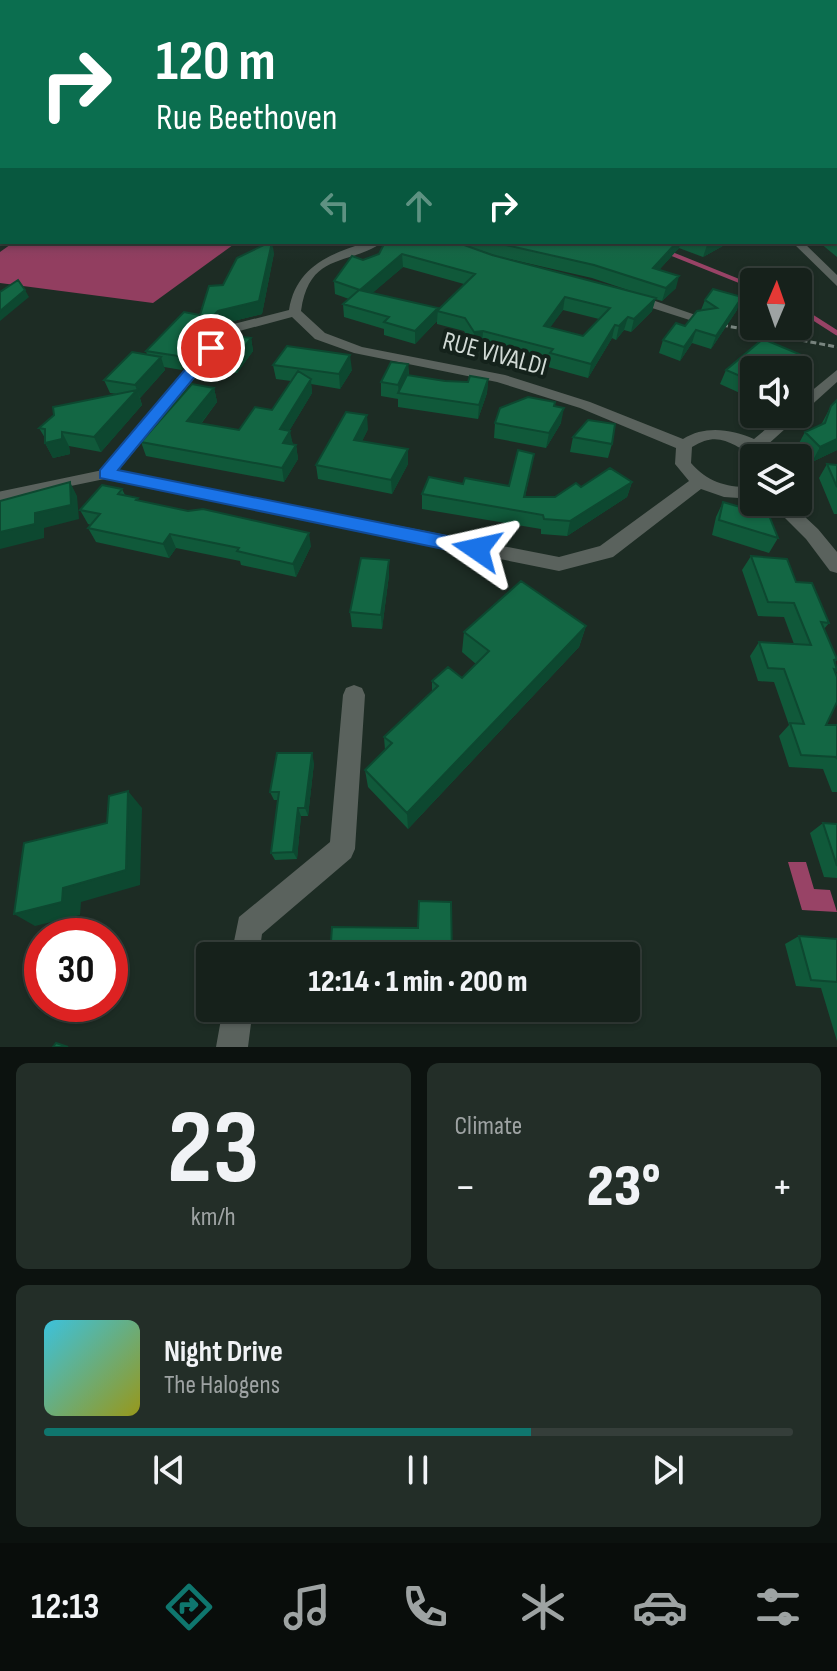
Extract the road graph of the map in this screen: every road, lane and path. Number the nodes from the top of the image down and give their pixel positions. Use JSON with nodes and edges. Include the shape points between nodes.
{"nodes":[{"id":1,"x":372,"y":244,"type":"edge"},
{"id":2,"x":799,"y":244,"type":"edge"},
{"id":3,"x":837,"y":282,"type":"edge"},
{"id":4,"x":612,"y":292,"type":"edge"},
{"id":5,"x":295,"y":312,"type":"junction"},
{"id":6,"x":704,"y":320,"type":"joint"},
{"id":7,"x":837,"y":347,"type":"edge"},
{"id":8,"x":837,"y":374,"type":"edge"},
{"id":9,"x":812,"y":397,"type":"edge"},
{"id":10,"x":735,"y":424,"type":"dead end"},
{"id":11,"x":740,"y":424,"type":"edge"},
{"id":12,"x":782,"y":428,"type":"edge"},
{"id":13,"x":746,"y":444,"type":"edge"},
{"id":14,"x":769,"y":444,"type":"edge"},
{"id":15,"x":684,"y":445,"type":"junction"},
{"id":16,"x":106,"y":474,"type":"junction"},
{"id":17,"x":700,"y":481,"type":"junction"},
{"id":18,"x":740,"y":493,"type":"edge"},
{"id":19,"x":0,"y":496,"type":"edge"},
{"id":20,"x":793,"y":516,"type":"edge"},
{"id":21,"x":837,"y":566,"type":"edge"},
{"id":22,"x":354,"y":695,"type":"dead end"},
{"id":23,"x":247,"y":942,"type":"edge"},
{"id":24,"x":236,"y":1022,"type":"edge"},
{"id":25,"x":232,"y":1047,"type":"edge"}],
"edges":[{"from":1,"to":5,"type":"street","via":[[311,270],[297,287]]},
{"from":2,"to":3,"type":"street"},
{"from":4,"to":6,"type":"street"},
{"from":5,"to":15,"type":"street","name":"RUE VIVALDI","via":[[320,336],[359,350],[500,378]]},
{"from":5,"to":16,"type":"street","via":[[227,330]]},
{"from":6,"to":7,"type":"path"},
{"from":8,"to":9,"type":"street"},
{"from":10,"to":11,"type":"path"},
{"from":12,"to":14,"type":"street"},
{"from":13,"to":15,"type":"street","via":[[713,434]]},
{"from":15,"to":17,"type":"street","via":[[683,464]]},
{"from":16,"to":17,"type":"street","via":[[559,564],[606,552]]},
{"from":16,"to":19,"type":"lane"},
{"from":17,"to":18,"type":"street","via":[[723,492]]},
{"from":20,"to":21,"type":"street"},
{"from":22,"to":23,"type":"street","via":[[342,849],[249,927]]},
{"from":24,"to":25,"type":"street"}]}
